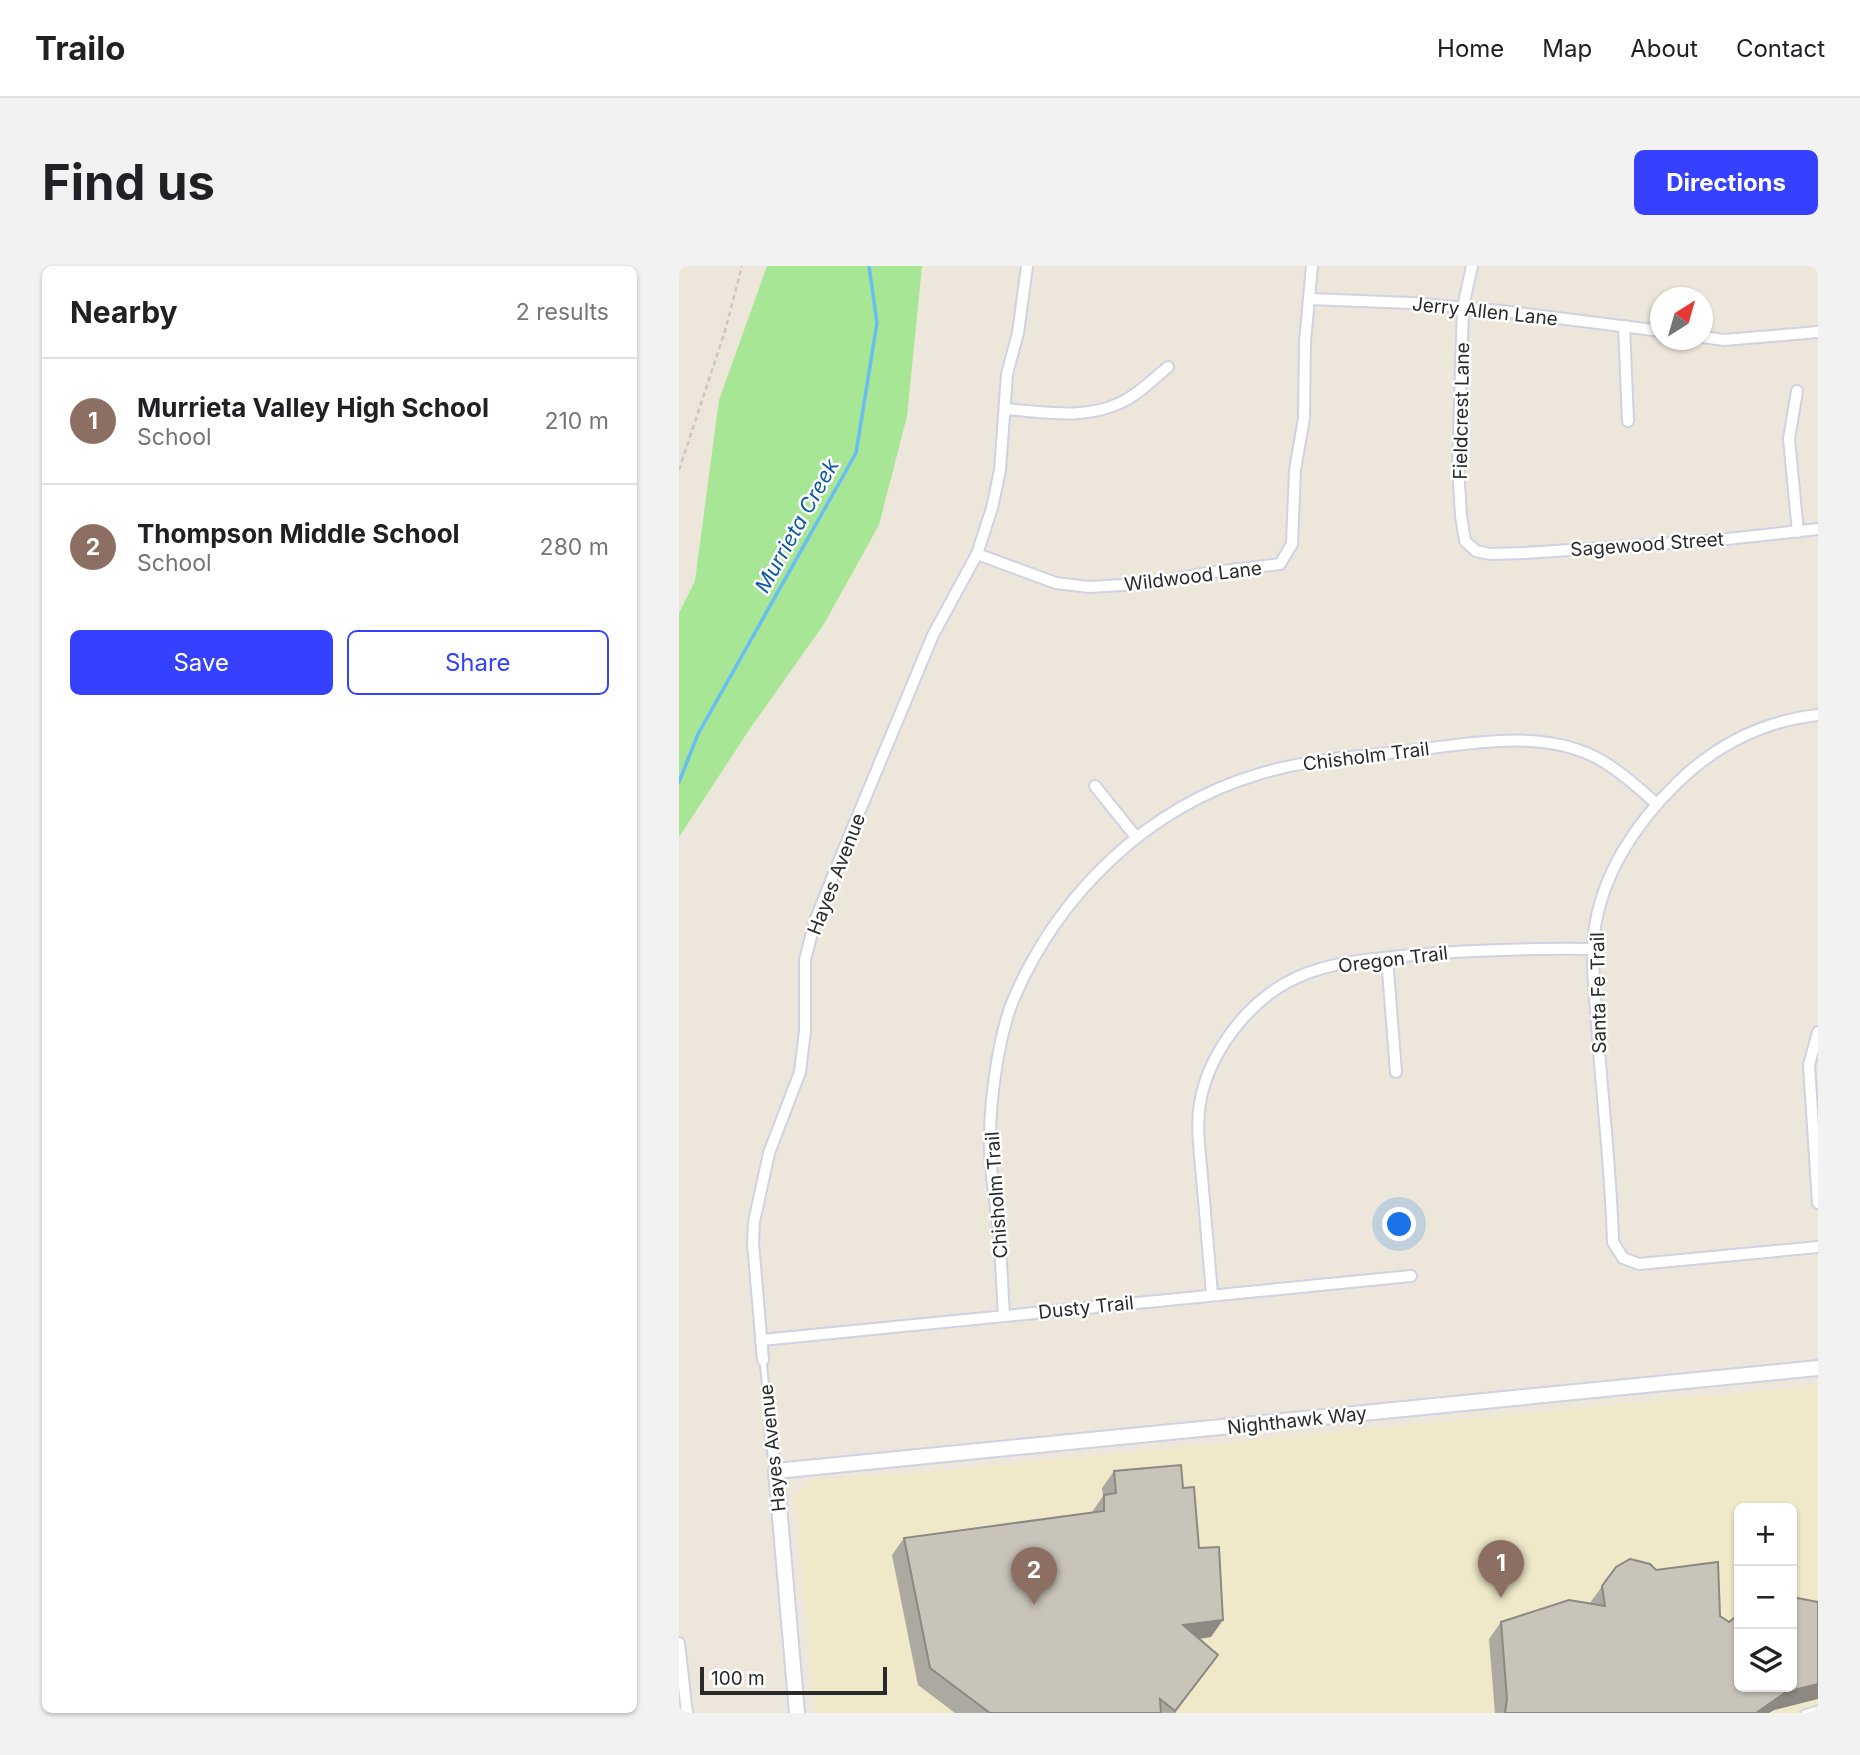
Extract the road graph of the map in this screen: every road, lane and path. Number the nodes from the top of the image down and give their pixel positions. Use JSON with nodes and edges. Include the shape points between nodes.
{"nodes":[{"id":1,"x":742,"y":266,"type":"edge"},
{"id":2,"x":1027,"y":266,"type":"edge"},
{"id":3,"x":1312,"y":266,"type":"edge"},
{"id":4,"x":1472,"y":266,"type":"edge"},
{"id":5,"x":1310,"y":299,"type":"junction"},
{"id":6,"x":1463,"y":307,"type":"junction"},
{"id":7,"x":1624,"y":327,"type":"junction"},
{"id":8,"x":1650,"y":330,"type":"edge"},
{"id":9,"x":1818,"y":332,"type":"edge"},
{"id":10,"x":1713,"y":338,"type":"edge"},
{"id":11,"x":1168,"y":367,"type":"dead end"},
{"id":12,"x":1797,"y":391,"type":"dead end"},
{"id":13,"x":1005,"y":409,"type":"junction"},
{"id":14,"x":1628,"y":421,"type":"dead end"},
{"id":15,"x":679,"y":470,"type":"edge"},
{"id":16,"x":1818,"y":529,"type":"edge"},
{"id":17,"x":1798,"y":531,"type":"junction"},
{"id":18,"x":1476,"y":551,"type":"joint"},
{"id":19,"x":977,"y":554,"type":"junction"},
{"id":20,"x":1818,"y":715,"type":"edge"},
{"id":21,"x":1095,"y":786,"type":"dead end"},
{"id":22,"x":1657,"y":804,"type":"junction"},
{"id":23,"x":1136,"y":837,"type":"junction"},
{"id":24,"x":1594,"y":949,"type":"junction"},
{"id":25,"x":1387,"y":958,"type":"junction"},
{"id":26,"x":1818,"y":1032,"type":"edge"},
{"id":27,"x":1396,"y":1072,"type":"dead end"},
{"id":28,"x":1818,"y":1203,"type":"edge"},
{"id":29,"x":1818,"y":1247,"type":"edge"},
{"id":30,"x":1411,"y":1276,"type":"dead end"},
{"id":31,"x":1212,"y":1294,"type":"junction"},
{"id":32,"x":1004,"y":1315,"type":"junction"},
{"id":33,"x":761,"y":1339,"type":"junction"},
{"id":34,"x":763,"y":1360,"type":"joint"},
{"id":35,"x":1818,"y":1368,"type":"edge"},
{"id":36,"x":771,"y":1430,"type":"joint"},
{"id":37,"x":776,"y":1471,"type":"junction"},
{"id":38,"x":679,"y":1643,"type":"edge"},
{"id":39,"x":1818,"y":1709,"type":"edge"},
{"id":40,"x":687,"y":1713,"type":"edge"},
{"id":41,"x":797,"y":1713,"type":"edge"},
{"id":42,"x":1804,"y":1713,"type":"edge"}],
"edges":[{"from":1,"to":15,"type":"path"},
{"from":2,"to":13,"type":"street","name":"Hayes Avenue"},
{"from":3,"to":5,"type":"street","name":"Wildwood Lane"},
{"from":4,"to":6,"type":"street","name":"Fieldcrest Lane"},
{"from":5,"to":6,"type":"street","name":"Jerry Allen Lane"},
{"from":5,"to":19,"type":"street","name":"Wildwood Lane","via":[[1292,544],[1280,564],[1154,583],[1089,587],[1056,583]]},
{"from":6,"to":7,"type":"street","name":"Jerry Allen Lane"},
{"from":6,"to":18,"type":"street","name":"Fieldcrest Lane","via":[[1458,466],[1465,541]]},
{"from":7,"to":8,"type":"street","name":"Jerry Allen Lane"},
{"from":7,"to":14,"type":"street"},
{"from":9,"to":10,"type":"street"},
{"from":11,"to":13,"type":"street","via":[[1121,403],[1098,411],[1063,415]]},
{"from":12,"to":17,"type":"street","via":[[1789,439]]},
{"from":13,"to":19,"type":"street","name":"Hayes Avenue","via":[[997,483]]},
{"from":16,"to":17,"type":"street","name":"Sagewood Street"},
{"from":17,"to":18,"type":"street","name":"Sagewood Street","via":[[1525,552]]},
{"from":19,"to":33,"type":"street","name":"Hayes Avenue","via":[[933,635],[815,921],[806,960],[800,1072],[769,1153],[754,1222]]},
{"from":20,"to":22,"type":"street","name":"Santa Fe Trail","via":[[1762,728],[1725,743]]},
{"from":21,"to":23,"type":"street"},
{"from":22,"to":23,"type":"street","name":"Chisholm Trail","via":[[1591,755],[1529,741],[1492,743],[1307,761],[1269,771],[1210,792]]},
{"from":22,"to":24,"type":"street","name":"Santa Fe Trail","via":[[1617,861],[1601,902]]},
{"from":23,"to":32,"type":"street","name":"Chisholm Trail","via":[[1095,874],[1064,911],[1013,1000],[999,1053],[990,1147]]},
{"from":24,"to":25,"type":"street","name":"Oregon Trail","via":[[1516,948]]},
{"from":24,"to":29,"type":"street","name":"Santa Fe Trail","via":[[1613,1242],[1623,1258],[1639,1264]]},
{"from":25,"to":27,"type":"street"},
{"from":25,"to":31,"type":"street","name":"Oregon Trail","via":[[1319,969],[1284,984],[1257,1004],[1230,1034],[1212,1065],[1200,1103],[1199,1141]]},
{"from":26,"to":28,"type":"street","via":[[1809,1065]]},
{"from":30,"to":31,"type":"street","name":"Dusty Trail"},
{"from":31,"to":32,"type":"street","name":"Dusty Trail"},
{"from":32,"to":33,"type":"street","name":"Dusty Trail"},
{"from":33,"to":34,"type":"street","name":"Hayes Avenue"},
{"from":34,"to":36,"type":"lane","name":"Hayes Avenue"},
{"from":35,"to":37,"type":"street","name":"Nighthawk Way"},
{"from":36,"to":37,"type":"street","name":"Hayes Avenue"},
{"from":37,"to":41,"type":"street","name":"Hayes Avenue"},
{"from":38,"to":40,"type":"street"},
{"from":39,"to":42,"type":"lane"}]}
